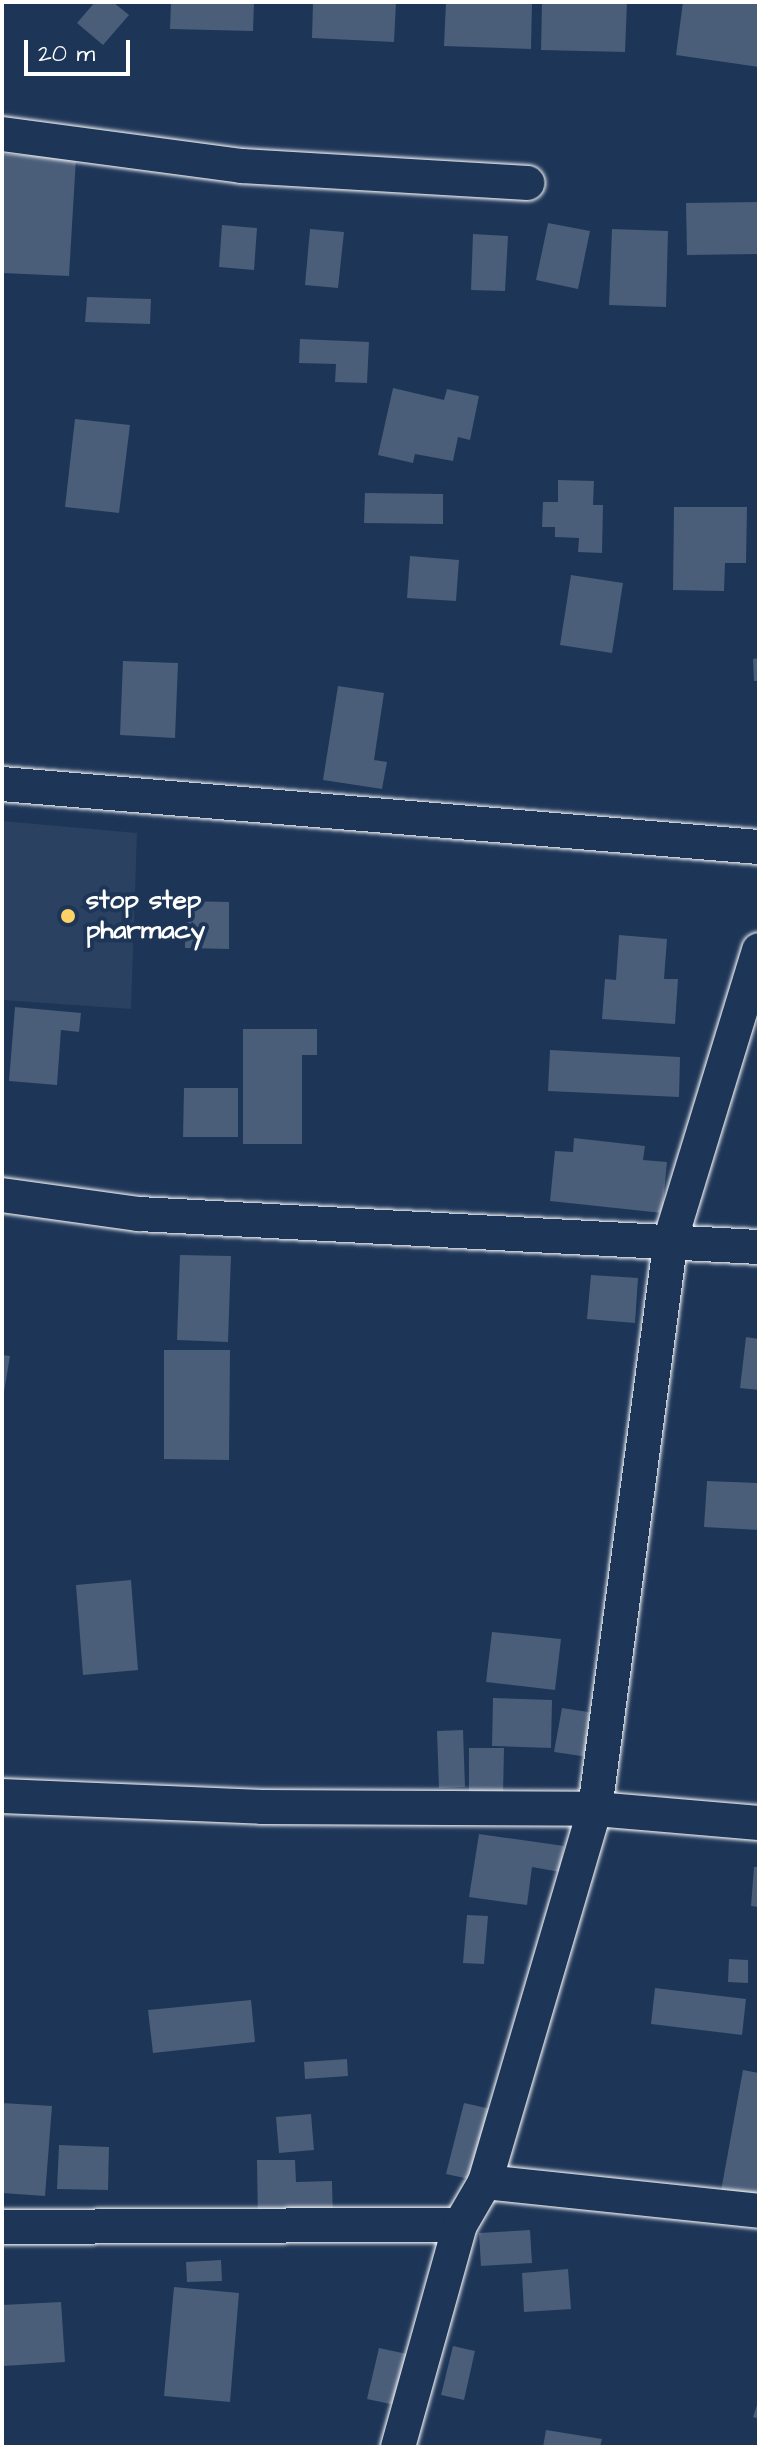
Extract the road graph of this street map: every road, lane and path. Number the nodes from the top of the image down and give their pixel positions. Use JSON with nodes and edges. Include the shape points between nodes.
{"nodes":[{"id":1,"x":2,"y":134,"type":"edge"},
{"id":2,"x":527,"y":183,"type":"dead end"},
{"id":3,"x":2,"y":784,"type":"edge"},
{"id":4,"x":759,"y":847,"type":"edge"},
{"id":5,"x":759,"y":950,"type":"edge"},
{"id":6,"x":2,"y":1195,"type":"edge"},
{"id":7,"x":671,"y":1238,"type":"junction"},
{"id":8,"x":759,"y":1247,"type":"edge"},
{"id":9,"x":2,"y":1796,"type":"edge"},
{"id":10,"x":595,"y":1809,"type":"junction"},
{"id":11,"x":759,"y":1823,"type":"edge"},
{"id":12,"x":485,"y":2182,"type":"junction"},
{"id":13,"x":759,"y":2211,"type":"edge"},
{"id":14,"x":460,"y":2225,"type":"junction"},
{"id":15,"x":2,"y":2227,"type":"edge"},
{"id":16,"x":398,"y":2447,"type":"edge"}],
"edges":[{"from":1,"to":2,"type":"street","via":[[242,166]]},
{"from":3,"to":4,"type":"street"},
{"from":5,"to":7,"type":"street"},
{"from":6,"to":7,"type":"street","via":[[139,1214]]},
{"from":7,"to":8,"type":"street"},
{"from":7,"to":10,"type":"street"},
{"from":9,"to":10,"type":"street","via":[[262,1807]]},
{"from":10,"to":11,"type":"street"},
{"from":10,"to":12,"type":"street"},
{"from":12,"to":13,"type":"street"},
{"from":12,"to":14,"type":"street"},
{"from":14,"to":15,"type":"street"},
{"from":14,"to":16,"type":"street"}]}
